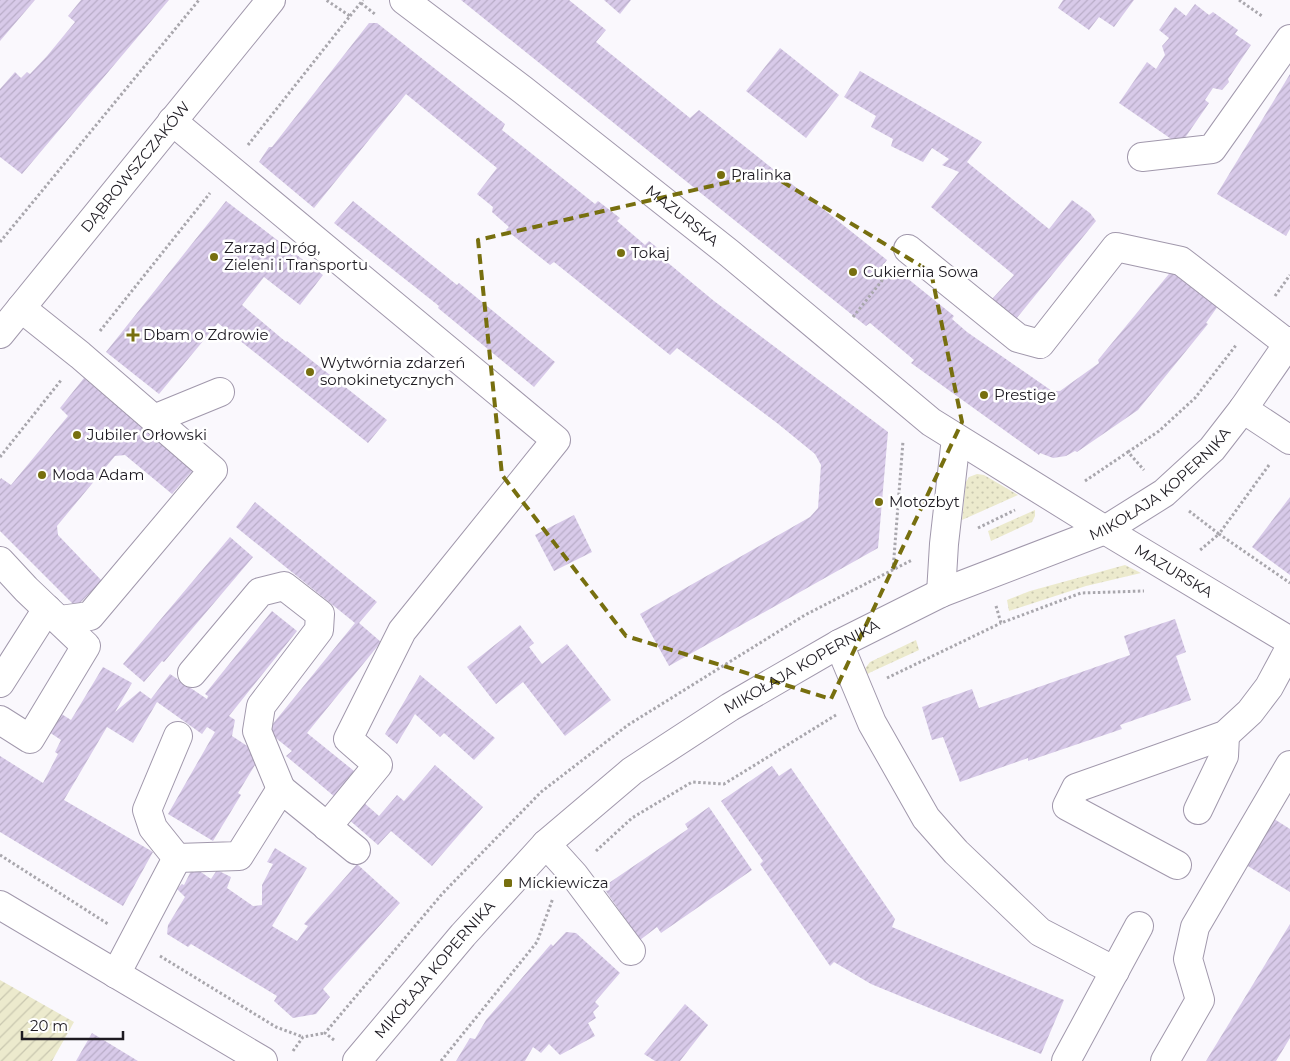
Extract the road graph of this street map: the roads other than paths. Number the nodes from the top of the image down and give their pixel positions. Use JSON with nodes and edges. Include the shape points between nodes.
{"nodes":[{"id":1,"x":271,"y":0,"type":"edge"},
{"id":2,"x":404,"y":0,"type":"edge"},
{"id":3,"x":1290,"y":39,"type":"edge"},
{"id":4,"x":172,"y":121,"type":"junction"},
{"id":5,"x":1142,"y":157,"type":"dead end"},
{"id":6,"x":908,"y":250,"type":"road end"},
{"id":7,"x":21,"y":308,"type":"junction"},
{"id":8,"x":0,"y":334,"type":"edge"},
{"id":9,"x":1289,"y":343,"type":"edge"},
{"id":10,"x":220,"y":392,"type":"dead end"},
{"id":11,"x":1243,"y":409,"type":"junction"},
{"id":12,"x":154,"y":418,"type":"junction"},
{"id":13,"x":956,"y":438,"type":"junction"},
{"id":14,"x":1289,"y":439,"type":"edge"},
{"id":15,"x":1105,"y":530,"type":"junction"},
{"id":16,"x":0,"y":561,"type":"edge"},
{"id":17,"x":942,"y":593,"type":"junction"},
{"id":18,"x":54,"y":615,"type":"junction"},
{"id":19,"x":1290,"y":641,"type":"edge"},
{"id":20,"x":839,"y":644,"type":"junction"},
{"id":21,"x":1290,"y":648,"type":"edge"},
{"id":22,"x":192,"y":673,"type":"dead end"},
{"id":23,"x":0,"y":683,"type":"edge"},
{"id":24,"x":0,"y":720,"type":"edge"},
{"id":25,"x":1224,"y":735,"type":"junction"},
{"id":26,"x":178,"y":736,"type":"dead end"},
{"id":27,"x":1290,"y":765,"type":"edge"},
{"id":28,"x":281,"y":789,"type":"junction"},
{"id":29,"x":1280,"y":806,"type":"edge"},
{"id":30,"x":1198,"y":810,"type":"dead end"},
{"id":31,"x":328,"y":827,"type":"junction"},
{"id":32,"x":546,"y":844,"type":"junction"},
{"id":33,"x":356,"y":850,"type":"dead end"},
{"id":34,"x":177,"y":858,"type":"junction"},
{"id":35,"x":1177,"y":865,"type":"dead end"},
{"id":36,"x":0,"y":905,"type":"edge"},
{"id":37,"x":1140,"y":926,"type":"dead end"},
{"id":38,"x":631,"y":951,"type":"dead end"},
{"id":39,"x":1115,"y":972,"type":"junction"},
{"id":40,"x":116,"y":974,"type":"junction"},
{"id":41,"x":263,"y":1061,"type":"edge"},
{"id":42,"x":357,"y":1061,"type":"edge"},
{"id":43,"x":1066,"y":1061,"type":"edge"},
{"id":44,"x":1165,"y":1061,"type":"edge"}],
"edges":[{"from":1,"to":4,"type":"street","name":"DĄBROWSZCZAKÓW"},
{"from":2,"to":13,"type":"street","name":"MAZURSKA","via":[[730,253],[931,422]]},
{"from":3,"to":5,"type":"street","via":[[1212,149]]},
{"from":4,"to":7,"type":"street","name":"DĄBROWSZCZAKÓW"},
{"from":4,"to":31,"type":"street","via":[[556,440],[402,631],[348,739],[378,765]]},
{"from":6,"to":9,"type":"street","via":[[1018,338],[1040,344],[1116,247],[1180,261]]},
{"from":7,"to":8,"type":"street","name":"DĄBROWSZCZAKÓW"},
{"from":7,"to":12,"type":"street"},
{"from":9,"to":11,"type":"street","name":"MIKOŁAJA KOPERNIKA"},
{"from":10,"to":12,"type":"street"},
{"from":11,"to":14,"type":"street"},
{"from":11,"to":15,"type":"street","name":"MIKOŁAJA KOPERNIKA","via":[[1212,449],[1164,493]]},
{"from":12,"to":18,"type":"street","via":[[213,470],[90,616]]},
{"from":13,"to":15,"type":"street","name":"MAZURSKA"},
{"from":13,"to":17,"type":"street"},
{"from":15,"to":17,"type":"street","name":"MIKOŁAJA KOPERNIKA"},
{"from":15,"to":19,"type":"street","name":"MAZURSKA"},
{"from":16,"to":18,"type":"street"},
{"from":17,"to":20,"type":"street","name":"MIKOŁAJA KOPERNIKA"},
{"from":18,"to":23,"type":"street"},
{"from":18,"to":24,"type":"street","via":[[86,646],[30,739]]},
{"from":20,"to":32,"type":"street","name":"MIKOŁAJA KOPERNIKA","via":[[730,707],[632,771]]},
{"from":20,"to":39,"type":"street","via":[[872,722],[926,818],[956,852],[1040,932]]},
{"from":21,"to":25,"type":"street","via":[[1255,706]]},
{"from":22,"to":28,"type":"street","via":[[260,592],[284,586],[320,614],[319,630],[260,706],[257,730]]},
{"from":25,"to":30,"type":"street","via":[[1224,756]]},
{"from":25,"to":35,"type":"street","via":[[1076,788],[1067,806]]},
{"from":26,"to":34,"type":"street","via":[[147,810],[153,828]]},
{"from":27,"to":29,"type":"street"},
{"from":28,"to":31,"type":"street"},
{"from":28,"to":34,"type":"street","via":[[239,856]]},
{"from":29,"to":44,"type":"street","via":[[1195,928],[1188,959],[1200,1000]]},
{"from":31,"to":33,"type":"street"},
{"from":32,"to":38,"type":"street","via":[[574,875]]},
{"from":32,"to":42,"type":"street","name":"MIKOŁAJA KOPERNIKA","via":[[463,935]]},
{"from":34,"to":40,"type":"street"},
{"from":36,"to":40,"type":"street"},
{"from":37,"to":39,"type":"street"},
{"from":39,"to":43,"type":"street"},
{"from":40,"to":41,"type":"street"}]}
